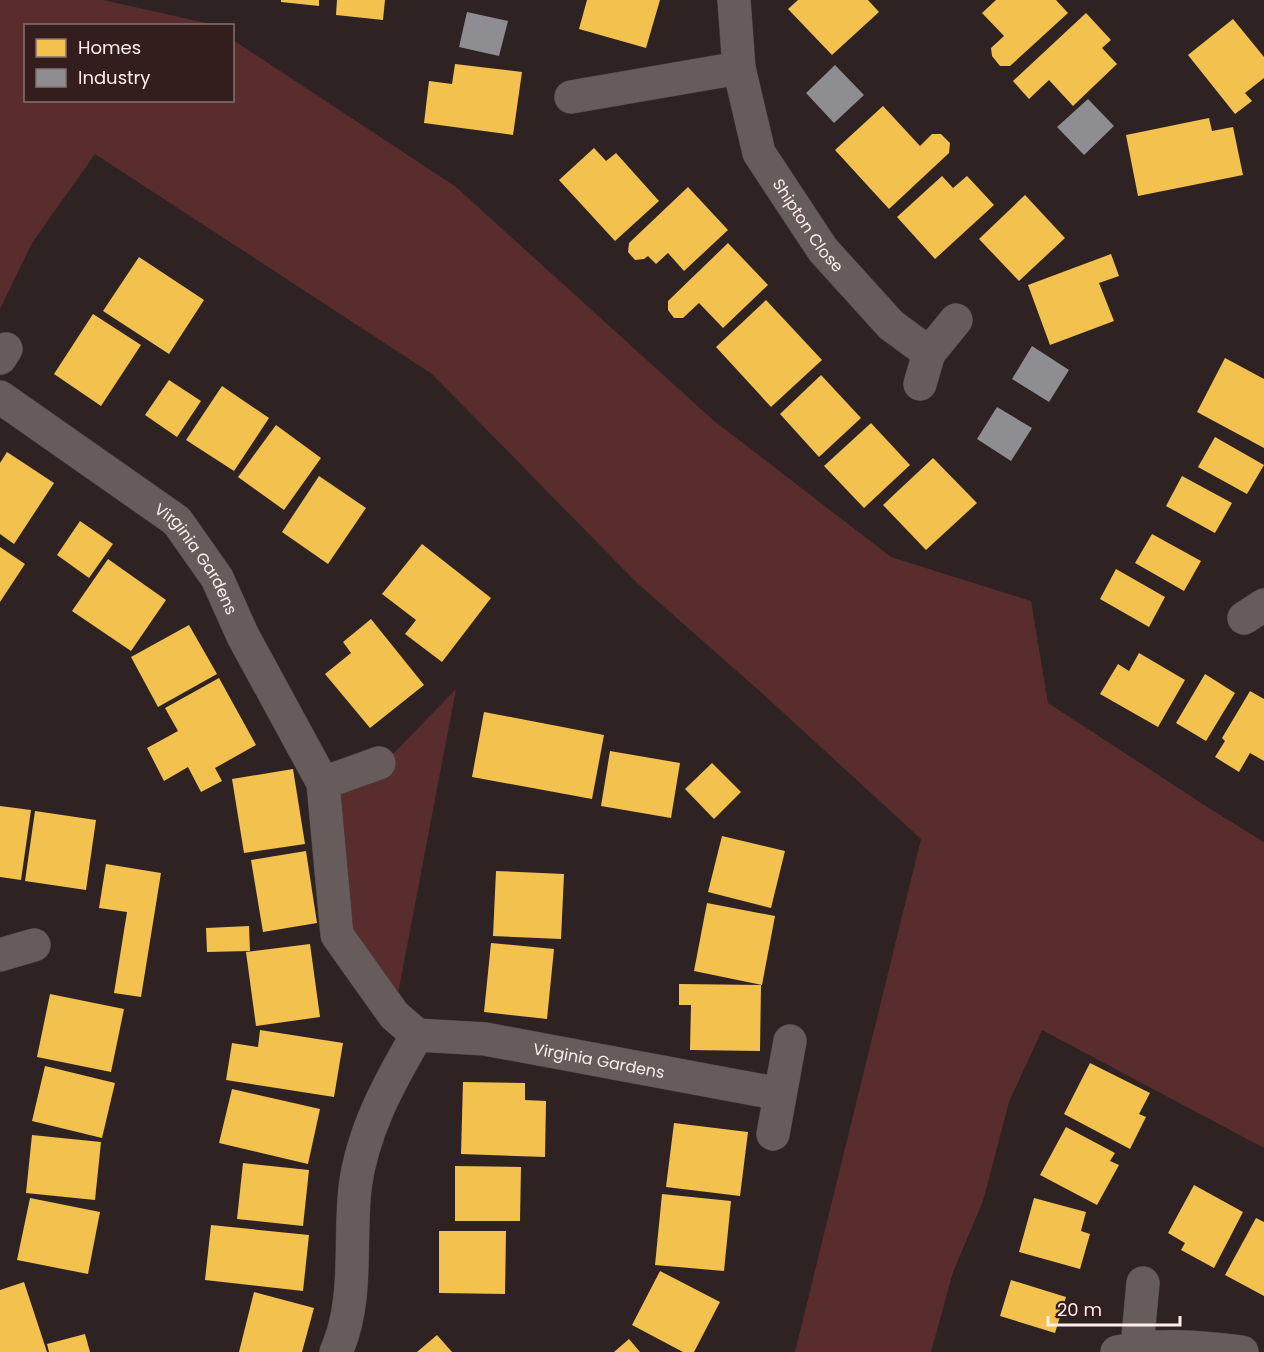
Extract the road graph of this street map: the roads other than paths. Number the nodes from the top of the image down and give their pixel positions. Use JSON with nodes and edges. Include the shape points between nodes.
{"nodes":[{"id":1,"x":734,"y":0,"type":"edge"},
{"id":2,"x":739,"y":68,"type":"junction"},
{"id":3,"x":571,"y":97,"type":"dead end"},
{"id":4,"x":956,"y":320,"type":"dead end"},
{"id":5,"x":928,"y":352,"type":"junction"},
{"id":6,"x":920,"y":384,"type":"dead end"},
{"id":7,"x":0,"y":398,"type":"edge"},
{"id":8,"x":379,"y":763,"type":"dead end"},
{"id":9,"x":323,"y":783,"type":"junction"},
{"id":10,"x":34,"y":945,"type":"dead end"},
{"id":11,"x":0,"y":955,"type":"edge"},
{"id":12,"x":417,"y":1035,"type":"junction"},
{"id":13,"x":790,"y":1041,"type":"dead end"},
{"id":14,"x":780,"y":1094,"type":"junction"},
{"id":15,"x":773,"y":1134,"type":"dead end"},
{"id":16,"x":1143,"y":1283,"type":"dead end"},
{"id":17,"x":1127,"y":1350,"type":"edge"},
{"id":18,"x":336,"y":1352,"type":"edge"},
{"id":19,"x":1242,"y":1352,"type":"edge"}],
"edges":[{"from":1,"to":2,"type":"street","name":"Shipton Close"},
{"from":2,"to":3,"type":"street"},
{"from":2,"to":5,"type":"street","name":"Shipton Close","via":[[759,153],[823,250],[891,325]]},
{"from":4,"to":5,"type":"street"},
{"from":5,"to":6,"type":"street"},
{"from":7,"to":9,"type":"street","name":"Virginia Gardens","via":[[177,521],[217,578],[243,636]]},
{"from":8,"to":9,"type":"street"},
{"from":9,"to":12,"type":"street","name":"Virginia Gardens","via":[[337,935],[394,1016]]},
{"from":10,"to":11,"type":"street"},
{"from":12,"to":14,"type":"street","name":"Virginia Gardens","via":[[485,1039]]},
{"from":12,"to":18,"type":"street","via":[[378,1107],[364,1144],[355,1188],[350,1297]]},
{"from":13,"to":14,"type":"street"},
{"from":14,"to":15,"type":"street"},
{"from":16,"to":17,"type":"street"},
{"from":17,"to":19,"type":"street","via":[[1210,1348]]}]}
